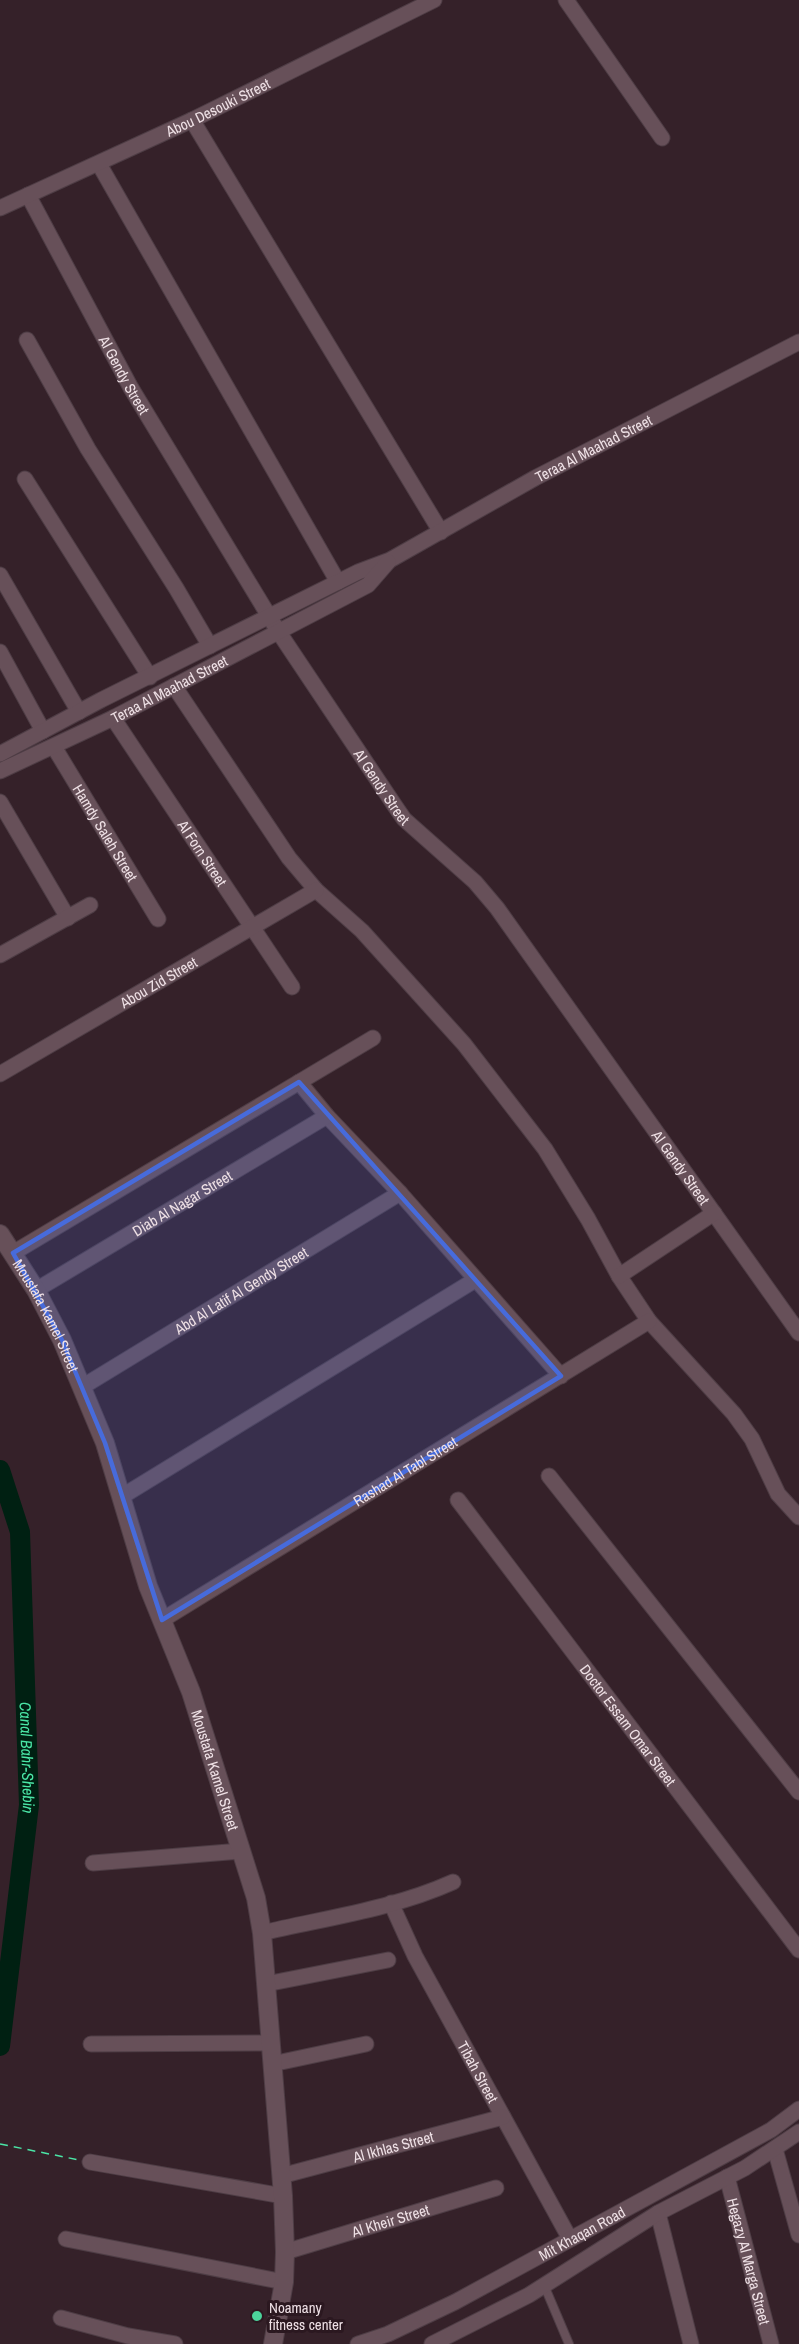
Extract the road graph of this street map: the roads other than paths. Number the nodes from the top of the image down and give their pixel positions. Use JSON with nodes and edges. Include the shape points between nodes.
{"nodes":[{"id":1,"x":566,"y":0,"type":"edge"},
{"id":2,"x":427,"y":2,"type":"edge"},
{"id":3,"x":192,"y":120,"type":"junction"},
{"id":4,"x":662,"y":138,"type":"dead end"},
{"id":5,"x":99,"y":164,"type":"junction"},
{"id":6,"x":28,"y":195,"type":"junction"},
{"id":7,"x":0,"y":208,"type":"edge"},
{"id":8,"x":27,"y":340,"type":"dead end"},
{"id":9,"x":799,"y":342,"type":"edge"},
{"id":10,"x":26,"y":479,"type":"dead end"},
{"id":11,"x":441,"y":532,"type":"junction"},
{"id":12,"x":390,"y":560,"type":"junction"},
{"id":13,"x":0,"y":576,"type":"edge"},
{"id":14,"x":338,"y":582,"type":"junction"},
{"id":15,"x":269,"y":616,"type":"junction"},
{"id":16,"x":278,"y":631,"type":"junction"},
{"id":17,"x":210,"y":646,"type":"junction"},
{"id":18,"x":0,"y":652,"type":"edge"},
{"id":19,"x":150,"y":676,"type":"junction"},
{"id":20,"x":174,"y":686,"type":"junction"},
{"id":21,"x":124,"y":689,"type":"junction"},
{"id":22,"x":137,"y":706,"type":"junction"},
{"id":23,"x":79,"y":712,"type":"junction"},
{"id":24,"x":113,"y":718,"type":"junction"},
{"id":25,"x":43,"y":731,"type":"junction"},
{"id":26,"x":54,"y":747,"type":"junction"},
{"id":27,"x":0,"y":754,"type":"edge"},
{"id":28,"x":0,"y":771,"type":"edge"},
{"id":29,"x":0,"y":802,"type":"edge"},
{"id":30,"x":316,"y":890,"type":"junction"},
{"id":31,"x":90,"y":905,"type":"dead end"},
{"id":32,"x":68,"y":918,"type":"junction"},
{"id":33,"x":158,"y":919,"type":"dead end"},
{"id":34,"x":252,"y":927,"type":"junction"},
{"id":35,"x":0,"y":955,"type":"edge"},
{"id":36,"x":292,"y":987,"type":"dead end"},
{"id":37,"x":373,"y":1038,"type":"dead end"},
{"id":38,"x":0,"y":1074,"type":"edge"},
{"id":39,"x":299,"y":1082,"type":"junction"},
{"id":40,"x":327,"y":1116,"type":"junction"},
{"id":41,"x":400,"y":1193,"type":"junction"},
{"id":42,"x":714,"y":1213,"type":"junction"},
{"id":43,"x":0,"y":1234,"type":"edge"},
{"id":44,"x":13,"y":1253,"type":"junction"},
{"id":45,"x":619,"y":1276,"type":"junction"},
{"id":46,"x":475,"y":1280,"type":"junction"},
{"id":47,"x":36,"y":1290,"type":"junction"},
{"id":48,"x":649,"y":1321,"type":"junction"},
{"id":49,"x":799,"y":1334,"type":"edge"},
{"id":50,"x":561,"y":1376,"type":"junction"},
{"id":51,"x":82,"y":1387,"type":"junction"},
{"id":52,"x":549,"y":1476,"type":"dead end"},
{"id":53,"x":121,"y":1497,"type":"junction"},
{"id":54,"x":458,"y":1500,"type":"dead end"},
{"id":55,"x":799,"y":1516,"type":"edge"},
{"id":56,"x":162,"y":1620,"type":"junction"},
{"id":57,"x":799,"y":1792,"type":"edge"},
{"id":58,"x":242,"y":1851,"type":"junction"},
{"id":59,"x":93,"y":1863,"type":"dead end"},
{"id":60,"x":453,"y":1882,"type":"dead end"},
{"id":61,"x":391,"y":1903,"type":"junction"},
{"id":62,"x":262,"y":1933,"type":"junction"},
{"id":63,"x":799,"y":1950,"type":"edge"},
{"id":64,"x":388,"y":1960,"type":"dead end"},
{"id":65,"x":266,"y":1984,"type":"junction"},
{"id":66,"x":270,"y":2043,"type":"junction"},
{"id":67,"x":91,"y":2044,"type":"dead end"},
{"id":68,"x":366,"y":2044,"type":"dead end"},
{"id":69,"x":272,"y":2064,"type":"junction"},
{"id":70,"x":799,"y":2109,"type":"edge"},
{"id":71,"x":503,"y":2117,"type":"junction"},
{"id":72,"x":799,"y":2132,"type":"edge"},
{"id":73,"x":776,"y":2149,"type":"junction"},
{"id":74,"x":90,"y":2162,"type":"dead end"},
{"id":75,"x":281,"y":2176,"type":"junction"},
{"id":76,"x":727,"y":2177,"type":"junction"},
{"id":77,"x":495,"y":2188,"type":"dead end"},
{"id":78,"x":283,"y":2196,"type":"junction"},
{"id":79,"x":658,"y":2212,"type":"junction"},
{"id":80,"x":799,"y":2235,"type":"edge"},
{"id":81,"x":66,"y":2239,"type":"dead end"},
{"id":82,"x":570,"y":2239,"type":"junction"},
{"id":83,"x":285,"y":2252,"type":"junction"},
{"id":84,"x":284,"y":2282,"type":"junction"},
{"id":85,"x":544,"y":2285,"type":"junction"},
{"id":86,"x":61,"y":2318,"type":"dead end"},
{"id":87,"x":175,"y":2344,"type":"edge"},
{"id":88,"x":273,"y":2344,"type":"edge"},
{"id":89,"x":358,"y":2344,"type":"edge"},
{"id":90,"x":432,"y":2344,"type":"edge"},
{"id":91,"x":569,"y":2344,"type":"edge"},
{"id":92,"x":692,"y":2344,"type":"edge"},
{"id":93,"x":771,"y":2344,"type":"edge"}],
"edges":[{"from":1,"to":4,"type":"street"},
{"from":2,"to":3,"type":"street","name":"Abou Desouki Street"},
{"from":3,"to":5,"type":"street","name":"Abou Desouki Street"},
{"from":3,"to":11,"type":"street"},
{"from":5,"to":6,"type":"street","name":"Abou Desouki Street"},
{"from":5,"to":14,"type":"street"},
{"from":6,"to":7,"type":"street","name":"Abou Desouki Street"},
{"from":6,"to":15,"type":"street","name":"Al Gendy Street","via":[[131,388]]},
{"from":8,"to":17,"type":"street","via":[[94,458]]},
{"from":9,"to":11,"type":"street","name":"Teraa Al Maahad Street","via":[[535,478]]},
{"from":10,"to":19,"type":"street"},
{"from":11,"to":12,"type":"street","name":"Teraa Al Maahad Street"},
{"from":12,"to":14,"type":"street","name":"Teraa Al Maahad Street"},
{"from":12,"to":16,"type":"street","name":"Teraa Al Maahad Street","via":[[368,585]]},
{"from":13,"to":23,"type":"street"},
{"from":14,"to":15,"type":"street","name":"Teraa Al Maahad Street"},
{"from":15,"to":16,"type":"street","name":"Al Gendy Street"},
{"from":15,"to":17,"type":"street","name":"Teraa Al Maahad Street"},
{"from":16,"to":20,"type":"street","name":"Teraa Al Maahad Street"},
{"from":16,"to":42,"type":"street","name":"Al Gendy Street","via":[[404,819],[475,882],[497,908]]},
{"from":17,"to":19,"type":"street","name":"Teraa Al Maahad Street"},
{"from":18,"to":25,"type":"street"},
{"from":19,"to":21,"type":"street","name":"Teraa Al Maahad Street"},
{"from":20,"to":22,"type":"street","name":"Teraa Al Maahad Street"},
{"from":20,"to":30,"type":"street","via":[[289,858]]},
{"from":21,"to":22,"type":"street"},
{"from":21,"to":23,"type":"street","name":"Teraa Al Maahad Street"},
{"from":22,"to":24,"type":"street","name":"Teraa Al Maahad Street"},
{"from":23,"to":25,"type":"street","name":"Teraa Al Maahad Street"},
{"from":24,"to":26,"type":"street","name":"Teraa Al Maahad Street"},
{"from":24,"to":34,"type":"street","name":"Al Forn Street"},
{"from":25,"to":27,"type":"street","name":"Teraa Al Maahad Street"},
{"from":26,"to":28,"type":"street","name":"Teraa Al Maahad Street"},
{"from":26,"to":33,"type":"street","name":"Hamdy Saleh Street"},
{"from":29,"to":32,"type":"street"},
{"from":30,"to":34,"type":"street","name":"Abou Zid Street"},
{"from":30,"to":45,"type":"street","via":[[370,940],[464,1044],[545,1149]]},
{"from":31,"to":32,"type":"street"},
{"from":32,"to":35,"type":"street"},
{"from":34,"to":36,"type":"street","name":"Al Forn Street"},
{"from":34,"to":38,"type":"street","name":"Abou Zid Street"},
{"from":37,"to":39,"type":"street"},
{"from":39,"to":40,"type":"street"},
{"from":39,"to":44,"type":"street"},
{"from":40,"to":41,"type":"street"},
{"from":40,"to":47,"type":"street","name":"Diab Al Nagar Street"},
{"from":41,"to":46,"type":"street"},
{"from":41,"to":51,"type":"street","name":"Abd Al Latif Al Gendy Street"},
{"from":42,"to":45,"type":"street"},
{"from":42,"to":49,"type":"street","name":"Al Gendy Street"},
{"from":43,"to":44,"type":"main road","name":"Moustafa Kamel Street"},
{"from":44,"to":47,"type":"main road","name":"Moustafa Kamel Street"},
{"from":45,"to":48,"type":"street"},
{"from":46,"to":50,"type":"street"},
{"from":46,"to":53,"type":"street"},
{"from":47,"to":51,"type":"main road","name":"Moustafa Kamel Street"},
{"from":48,"to":50,"type":"street","name":"Rashad Al Tabl Street"},
{"from":48,"to":55,"type":"street","via":[[735,1414],[752,1439],[778,1494]]},
{"from":50,"to":56,"type":"street","name":"Rashad Al Tabl Street"},
{"from":51,"to":53,"type":"main road","name":"Moustafa Kamel Street"},
{"from":52,"to":57,"type":"street"},
{"from":53,"to":56,"type":"main road","name":"Moustafa Kamel Street"},
{"from":54,"to":63,"type":"street","name":"Doctor Essam Omar Street"},
{"from":56,"to":58,"type":"main road","name":"Moustafa Kamel Street","via":[[191,1692]]},
{"from":58,"to":59,"type":"street"},
{"from":58,"to":62,"type":"main road","name":"Moustafa Kamel Street"},
{"from":60,"to":61,"type":"street"},
{"from":61,"to":62,"type":"street"},
{"from":61,"to":71,"type":"street","name":"Tibah Street","via":[[415,1956]]},
{"from":62,"to":65,"type":"main road","name":"Moustafa Kamel Street"},
{"from":64,"to":65,"type":"street"},
{"from":65,"to":66,"type":"main road","name":"Moustafa Kamel Street"},
{"from":66,"to":67,"type":"street"},
{"from":66,"to":69,"type":"main road","name":"Moustafa Kamel Street"},
{"from":68,"to":69,"type":"street"},
{"from":69,"to":75,"type":"main road","name":"Moustafa Kamel Street"},
{"from":70,"to":82,"type":"street","name":"Mit Khaqan Road","via":[[771,2130]]},
{"from":71,"to":75,"type":"street","name":"Al Ikhlas Street"},
{"from":71,"to":82,"type":"street","name":"Tibah Street"},
{"from":72,"to":73,"type":"street","name":"Mit Khaqan Road"},
{"from":73,"to":76,"type":"street","name":"Mit Khaqan Road"},
{"from":73,"to":80,"type":"street"},
{"from":74,"to":78,"type":"street"},
{"from":75,"to":78,"type":"main road","name":"Moustafa Kamel Street"},
{"from":76,"to":79,"type":"street","name":"Mit Khaqan Road"},
{"from":76,"to":93,"type":"street","name":"Hegazy Al Marga Street"},
{"from":77,"to":83,"type":"street","name":"Al Kheir Street"},
{"from":78,"to":83,"type":"main road","name":"Moustafa Kamel Street"},
{"from":79,"to":85,"type":"street","name":"Mit Khaqan Road"},
{"from":79,"to":92,"type":"street"},
{"from":81,"to":84,"type":"street"},
{"from":82,"to":89,"type":"street","name":"Mit Khaqan Road","via":[[454,2302]]},
{"from":83,"to":84,"type":"main road","name":"Moustafa Kamel Street"},
{"from":84,"to":88,"type":"main road","name":"Moustafa Kamel Street"},
{"from":85,"to":90,"type":"street","name":"Mit Khaqan Road"},
{"from":85,"to":91,"type":"lane"},
{"from":86,"to":87,"type":"street"}]}
